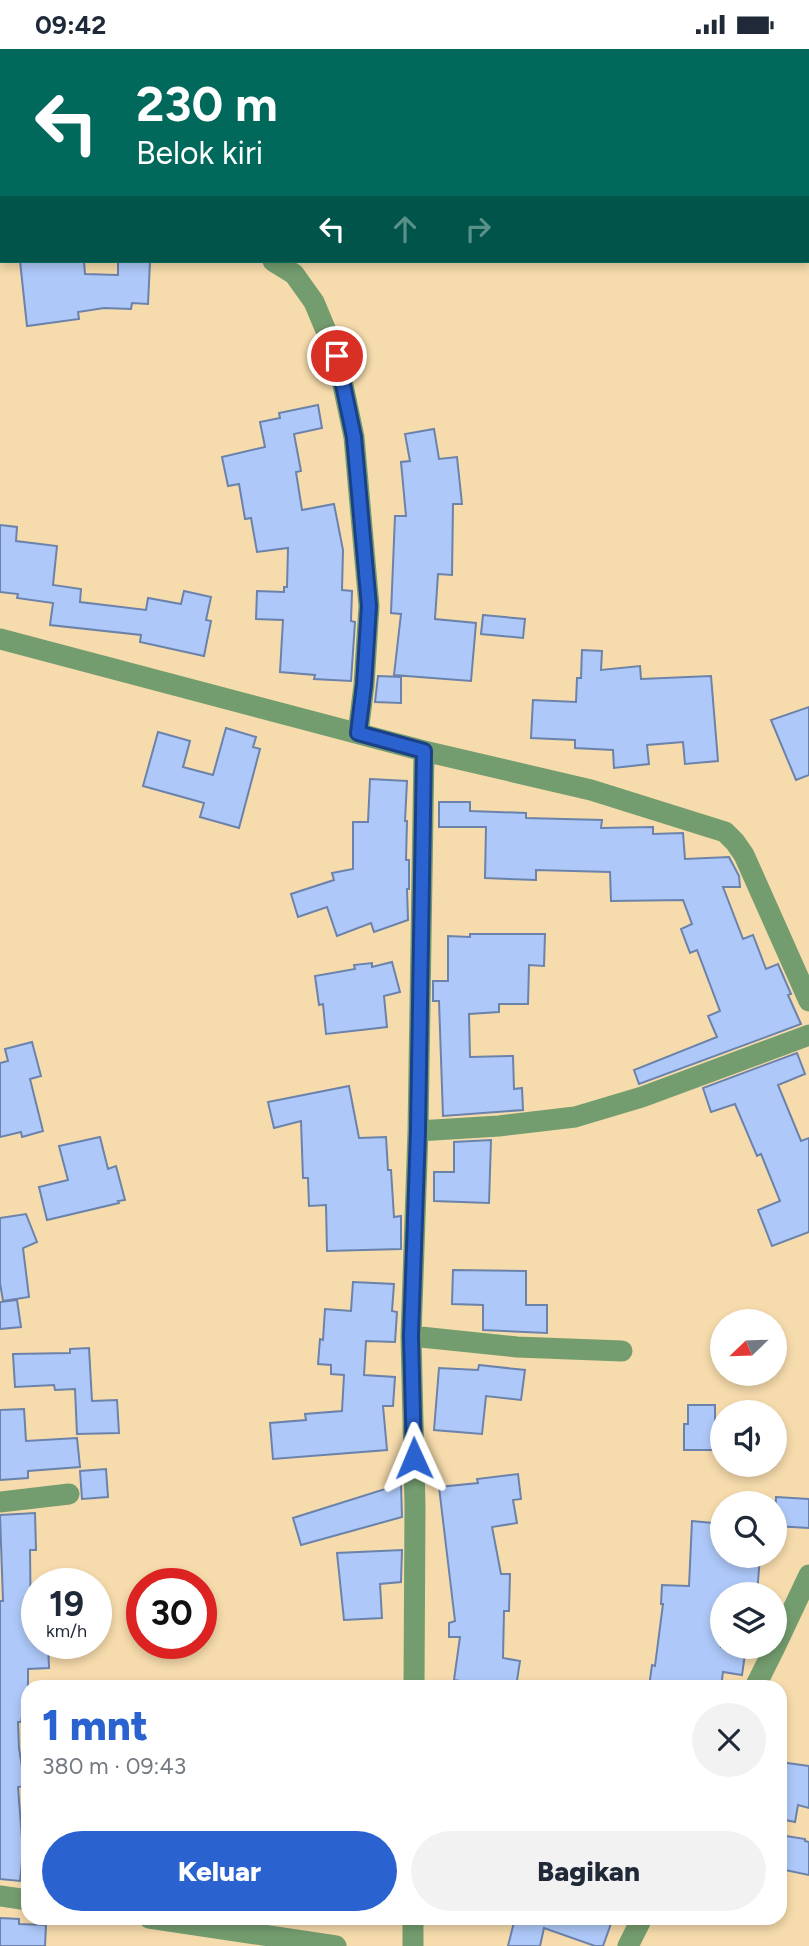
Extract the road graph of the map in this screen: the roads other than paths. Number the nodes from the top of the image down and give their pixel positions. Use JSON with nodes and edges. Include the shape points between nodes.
{"nodes":[{"id":1,"x":276,"y":263,"type":"edge"},
{"id":2,"x":0,"y":639,"type":"edge"},
{"id":3,"x":358,"y":733,"type":"junction"},
{"id":4,"x":424,"y":751,"type":"junction"},
{"id":5,"x":809,"y":1001,"type":"edge"},
{"id":6,"x":809,"y":1035,"type":"edge"},
{"id":7,"x":418,"y":1131,"type":"junction"},
{"id":8,"x":411,"y":1336,"type":"junction"},
{"id":9,"x":622,"y":1351,"type":"dead end"},
{"id":10,"x":69,"y":1494,"type":"dead end"},
{"id":11,"x":0,"y":1502,"type":"edge"},
{"id":12,"x":809,"y":1575,"type":"edge"},
{"id":13,"x":787,"y":1622,"type":"edge"},
{"id":14,"x":769,"y":1659,"type":"edge"},
{"id":15,"x":414,"y":1680,"type":"edge"},
{"id":16,"x":758,"y":1680,"type":"edge"},
{"id":17,"x":0,"y":1896,"type":"edge"},
{"id":18,"x":21,"y":1899,"type":"edge"},
{"id":19,"x":196,"y":1925,"type":"edge"},
{"id":20,"x":413,"y":1925,"type":"edge"},
{"id":21,"x":638,"y":1925,"type":"edge"},
{"id":22,"x":336,"y":1946,"type":"edge"},
{"id":23,"x":413,"y":1946,"type":"edge"},
{"id":24,"x":628,"y":1946,"type":"edge"}],
"edges":[{"from":1,"to":3,"type":"street","via":[[293,274],[314,302],[337,356],[354,437],[369,606]]},
{"from":2,"to":3,"type":"street"},
{"from":3,"to":4,"type":"street"},
{"from":4,"to":5,"type":"street","via":[[591,790],[725,832],[744,855]]},
{"from":4,"to":7,"type":"street"},
{"from":6,"to":7,"type":"street","via":[[575,1117]]},
{"from":7,"to":8,"type":"street"},
{"from":8,"to":9,"type":"street"},
{"from":8,"to":15,"type":"street"},
{"from":10,"to":11,"type":"street"},
{"from":12,"to":13,"type":"street"},
{"from":14,"to":16,"type":"street"},
{"from":17,"to":18,"type":"street"},
{"from":19,"to":22,"type":"street"},
{"from":20,"to":23,"type":"street"},
{"from":21,"to":24,"type":"street"}]}
